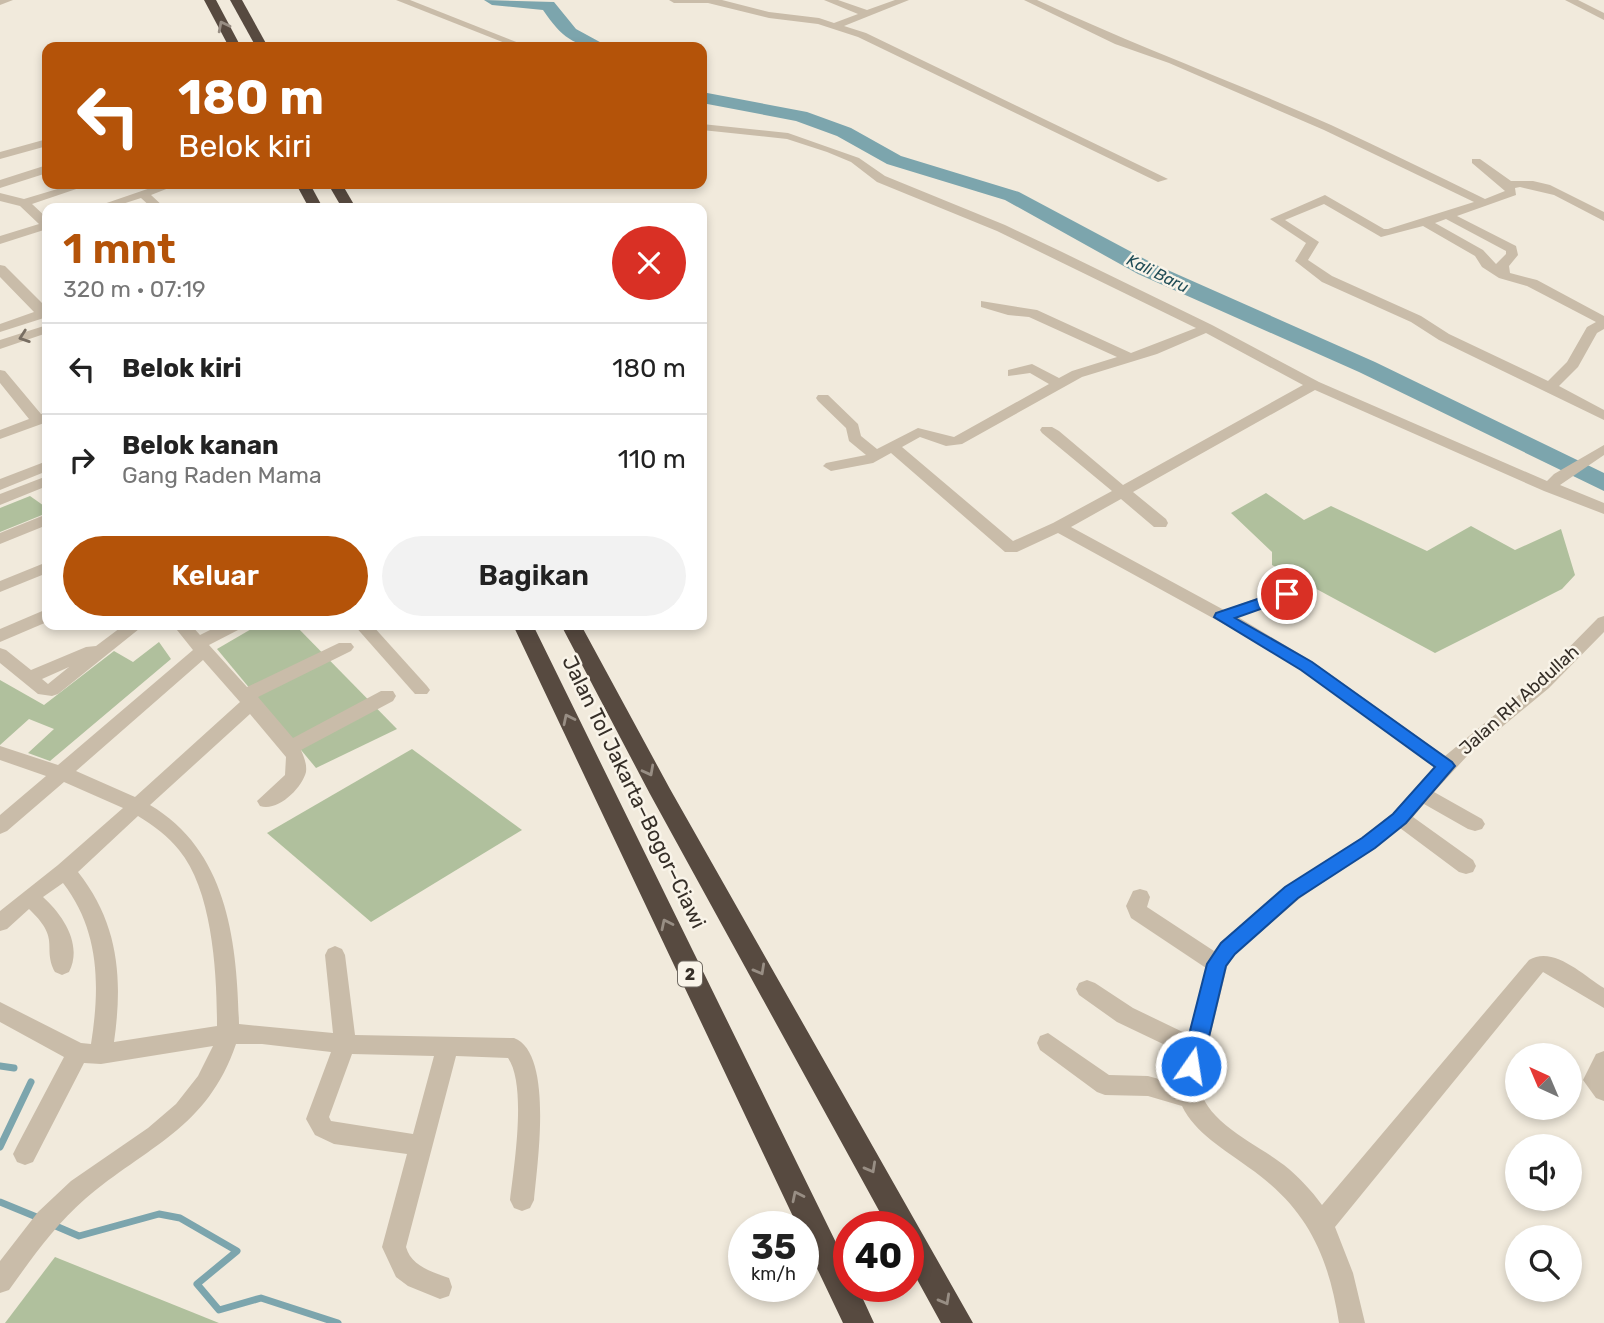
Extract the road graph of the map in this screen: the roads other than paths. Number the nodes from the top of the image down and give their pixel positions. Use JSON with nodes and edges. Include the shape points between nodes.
{"nodes":[{"id":1,"x":8,"y":0,"type":"edge"},
{"id":2,"x":401,"y":0,"type":"edge"},
{"id":3,"x":674,"y":0,"type":"edge"},
{"id":4,"x":709,"y":0,"type":"edge"},
{"id":5,"x":829,"y":0,"type":"edge"},
{"id":6,"x":904,"y":0,"type":"edge"},
{"id":7,"x":1029,"y":0,"type":"edge"},
{"id":8,"x":1570,"y":0,"type":"edge"},
{"id":9,"x":0,"y":2,"type":"edge"},
{"id":10,"x":211,"y":2,"type":"edge"},
{"id":11,"x":237,"y":3,"type":"edge"},
{"id":12,"x":441,"y":4,"type":"dead end"},
{"id":13,"x":426,"y":9,"type":"junction"},
{"id":14,"x":865,"y":13,"type":"junction"},
{"id":15,"x":1604,"y":17,"type":"edge"},
{"id":16,"x":835,"y":26,"type":"junction"},
{"id":17,"x":231,"y":42,"type":"edge"},
{"id":18,"x":259,"y":42,"type":"edge"},
{"id":19,"x":511,"y":42,"type":"edge"},
{"id":20,"x":707,"y":128,"type":"edge"},
{"id":21,"x":42,"y":143,"type":"edge"},
{"id":22,"x":0,"y":156,"type":"edge"},
{"id":23,"x":1476,"y":161,"type":"dead end"},
{"id":24,"x":42,"y":171,"type":"edge"},
{"id":25,"x":1162,"y":179,"type":"dead end"},
{"id":26,"x":0,"y":184,"type":"edge"},
{"id":27,"x":1509,"y":185,"type":"junction"},
{"id":28,"x":67,"y":189,"type":"edge"},
{"id":29,"x":158,"y":189,"type":"edge"},
{"id":30,"x":143,"y":194,"type":"junction"},
{"id":31,"x":0,"y":197,"type":"edge"},
{"id":32,"x":20,"y":202,"type":"junction"},
{"id":33,"x":114,"y":203,"type":"edge"},
{"id":34,"x":153,"y":203,"type":"edge"},
{"id":35,"x":1485,"y":203,"type":"junction"},
{"id":36,"x":0,"y":206,"type":"edge"},
{"id":37,"x":1447,"y":215,"type":"junction"},
{"id":38,"x":1604,"y":217,"type":"edge"},
{"id":39,"x":42,"y":221,"type":"edge"},
{"id":40,"x":1423,"y":222,"type":"junction"},
{"id":41,"x":42,"y":227,"type":"edge"},
{"id":42,"x":0,"y":240,"type":"edge"},
{"id":43,"x":0,"y":269,"type":"edge"},
{"id":44,"x":1504,"y":275,"type":"junction"},
{"id":45,"x":986,"y":304,"type":"dead end"},
{"id":46,"x":42,"y":310,"type":"edge"},
{"id":47,"x":42,"y":314,"type":"edge"},
{"id":48,"x":1604,"y":322,"type":"edge"},
{"id":49,"x":0,"y":328,"type":"edge"},
{"id":50,"x":1207,"y":328,"type":"junction"},
{"id":51,"x":42,"y":331,"type":"edge"},
{"id":52,"x":0,"y":345,"type":"edge"},
{"id":53,"x":1128,"y":357,"type":"junction"},
{"id":54,"x":1013,"y":373,"type":"dead end"},
{"id":55,"x":0,"y":374,"type":"edge"},
{"id":56,"x":1058,"y":383,"type":"junction"},
{"id":57,"x":1314,"y":385,"type":"junction"},
{"id":58,"x":1549,"y":387,"type":"junction"},
{"id":59,"x":823,"y":398,"type":"dead end"},
{"id":60,"x":1604,"y":416,"type":"edge"},
{"id":61,"x":42,"y":419,"type":"edge"},
{"id":62,"x":1047,"y":430,"type":"dead end"},
{"id":63,"x":0,"y":435,"type":"edge"},
{"id":64,"x":892,"y":446,"type":"junction"},
{"id":65,"x":1604,"y":449,"type":"edge"},
{"id":66,"x":876,"y":455,"type":"junction"},
{"id":67,"x":831,"y":466,"type":"dead end"},
{"id":68,"x":42,"y":473,"type":"edge"},
{"id":69,"x":42,"y":474,"type":"edge"},
{"id":70,"x":1554,"y":482,"type":"junction"},
{"id":71,"x":0,"y":485,"type":"edge"},
{"id":72,"x":1124,"y":491,"type":"junction"},
{"id":73,"x":0,"y":500,"type":"edge"},
{"id":74,"x":1604,"y":509,"type":"edge"},
{"id":75,"x":42,"y":521,"type":"edge"},
{"id":76,"x":1160,"y":523,"type":"dead end"},
{"id":77,"x":1059,"y":527,"type":"junction"},
{"id":78,"x":0,"y":539,"type":"edge"},
{"id":79,"x":42,"y":570,"type":"edge"},
{"id":80,"x":1308,"y":586,"type":"dead end"},
{"id":81,"x":0,"y":587,"type":"edge"},
{"id":82,"x":42,"y":617,"type":"edge"},
{"id":83,"x":1222,"y":617,"type":"junction"},
{"id":84,"x":1604,"y":622,"type":"edge"},
{"id":85,"x":128,"y":630,"type":"edge"},
{"id":86,"x":186,"y":630,"type":"edge"},
{"id":87,"x":226,"y":630,"type":"edge"},
{"id":88,"x":367,"y":630,"type":"edge"},
{"id":89,"x":525,"y":630,"type":"edge"},
{"id":90,"x":574,"y":630,"type":"edge"},
{"id":91,"x":0,"y":636,"type":"edge"},
{"id":92,"x":201,"y":647,"type":"junction"},
{"id":93,"x":345,"y":647,"type":"dead end"},
{"id":94,"x":0,"y":654,"type":"edge"},
{"id":95,"x":421,"y":690,"type":"dead end"},
{"id":96,"x":387,"y":696,"type":"dead end"},
{"id":97,"x":249,"y":699,"type":"junction"},
{"id":98,"x":291,"y":747,"type":"junction"},
{"id":99,"x":0,"y":753,"type":"edge"},
{"id":100,"x":1446,"y":766,"type":"junction"},
{"id":101,"x":61,"y":773,"type":"junction"},
{"id":102,"x":1422,"y":794,"type":"junction"},
{"id":103,"x":267,"y":801,"type":"dead end"},
{"id":104,"x":134,"y":806,"type":"junction"},
{"id":105,"x":1400,"y":818,"type":"junction"},
{"id":106,"x":1475,"y":824,"type":"dead end"},
{"id":107,"x":0,"y":826,"type":"edge"},
{"id":108,"x":1466,"y":866,"type":"dead end"},
{"id":109,"x":65,"y":871,"type":"junction"},
{"id":110,"x":29,"y":897,"type":"junction"},
{"id":111,"x":1140,"y":897,"type":"dead end"},
{"id":112,"x":0,"y":923,"type":"edge"},
{"id":113,"x":335,"y":955,"type":"dead end"},
{"id":114,"x":1217,"y":964,"type":"junction"},
{"id":115,"x":62,"y":966,"type":"dead end"},
{"id":116,"x":1087,"y":989,"type":"dead end"},
{"id":117,"x":1604,"y":999,"type":"edge"},
{"id":118,"x":0,"y":1011,"type":"edge"},
{"id":119,"x":228,"y":1034,"type":"junction"},
{"id":120,"x":1048,"y":1043,"type":"dead end"},
{"id":121,"x":345,"y":1044,"type":"junction"},
{"id":122,"x":448,"y":1045,"type":"junction"},
{"id":123,"x":1195,"y":1049,"type":"junction"},
{"id":124,"x":90,"y":1054,"type":"junction"},
{"id":125,"x":1604,"y":1061,"type":"edge"},
{"id":126,"x":1604,"y":1091,"type":"edge"},
{"id":127,"x":1189,"y":1098,"type":"junction"},
{"id":128,"x":422,"y":1146,"type":"junction"},
{"id":129,"x":26,"y":1154,"type":"dead end"},
{"id":130,"x":522,"y":1200,"type":"dead end"},
{"id":131,"x":895,"y":1211,"type":"edge"},
{"id":132,"x":1322,"y":1224,"type":"junction"},
{"id":133,"x":924,"y":1262,"type":"edge"},
{"id":134,"x":0,"y":1281,"type":"edge"},
{"id":135,"x":440,"y":1287,"type":"dead end"},
{"id":136,"x":859,"y":1323,"type":"edge"},
{"id":137,"x":958,"y":1323,"type":"edge"},
{"id":138,"x":1352,"y":1323,"type":"edge"}],
"edges":[{"from":1,"to":9,"type":"street"},
{"from":2,"to":13,"type":"street"},
{"from":3,"to":4,"type":"street"},
{"from":4,"to":16,"type":"street"},
{"from":5,"to":14,"type":"street"},
{"from":6,"to":14,"type":"street"},
{"from":7,"to":35,"type":"street","via":[[1328,128]]},
{"from":8,"to":15,"type":"street"},
{"from":17,"to":10,"type":"highway","one_way":true},
{"from":11,"to":18,"type":"highway"},
{"from":12,"to":13,"type":"street"},
{"from":13,"to":19,"type":"street"},
{"from":14,"to":16,"type":"street"},
{"from":16,"to":25,"type":"street"},
{"from":20,"to":50,"type":"street","via":[[788,136],[831,150],[881,179],[1001,228]]},
{"from":21,"to":22,"type":"street"},
{"from":23,"to":27,"type":"street"},
{"from":24,"to":26,"type":"street"},
{"from":27,"to":35,"type":"street","via":[[1512,192]]},
{"from":27,"to":38,"type":"street","via":[[1535,185]]},
{"from":28,"to":32,"type":"street"},
{"from":29,"to":30,"type":"street"},
{"from":30,"to":33,"type":"street"},
{"from":30,"to":34,"type":"street"},
{"from":31,"to":32,"type":"street"},
{"from":32,"to":36,"type":"street"},
{"from":32,"to":39,"type":"street"},
{"from":35,"to":37,"type":"street"},
{"from":37,"to":40,"type":"street"},
{"from":37,"to":44,"type":"street","via":[[1512,249],[1502,265]]},
{"from":40,"to":44,"type":"street","via":[[1479,253]]},
{"from":40,"to":58,"type":"street","via":[[1381,233],[1325,199],[1278,216],[1278,222],[1313,242],[1301,261],[1327,279]]},
{"from":41,"to":42,"type":"street"},
{"from":43,"to":46,"type":"street"},
{"from":44,"to":48,"type":"street","via":[[1532,283]]},
{"from":45,"to":53,"type":"street","via":[[1032,313]]},
{"from":47,"to":49,"type":"street"},
{"from":48,"to":58,"type":"street","via":[[1591,330],[1573,364]]},
{"from":50,"to":53,"type":"street"},
{"from":50,"to":57,"type":"street"},
{"from":51,"to":52,"type":"street","one_way":true},
{"from":53,"to":56,"type":"street"},
{"from":54,"to":56,"type":"street","via":[[1032,368]]},
{"from":55,"to":61,"type":"street"},
{"from":56,"to":64,"type":"street","via":[[957,441],[918,432]]},
{"from":57,"to":70,"type":"street"},
{"from":57,"to":72,"type":"street"},
{"from":58,"to":60,"type":"street"},
{"from":59,"to":66,"type":"street","via":[[853,427],[854,438]]},
{"from":61,"to":63,"type":"street"},
{"from":62,"to":72,"type":"street"},
{"from":64,"to":66,"type":"street"},
{"from":64,"to":77,"type":"street","via":[[1006,546]]},
{"from":65,"to":70,"type":"street"},
{"from":66,"to":67,"type":"street"},
{"from":68,"to":71,"type":"street"},
{"from":69,"to":73,"type":"street"},
{"from":70,"to":74,"type":"street","via":[[1555,488]]},
{"from":72,"to":76,"type":"street"},
{"from":72,"to":77,"type":"street"},
{"from":75,"to":78,"type":"street"},
{"from":77,"to":83,"type":"street"},
{"from":79,"to":81,"type":"street"},
{"from":80,"to":83,"type":"street"},
{"from":82,"to":91,"type":"street"},
{"from":83,"to":100,"type":"street","via":[[1307,666]]},
{"from":84,"to":100,"type":"street","name":"Jalan RH Abdullah","via":[[1543,684]]},
{"from":85,"to":94,"type":"street","via":[[52,690],[44,690]]},
{"from":86,"to":92,"type":"street"},
{"from":87,"to":92,"type":"street"},
{"from":88,"to":95,"type":"street"},
{"from":136,"to":89,"type":"highway","name":"Jalan Tol Jakarta–Bogor–Ciawi","number":"2","one_way":true},
{"from":90,"to":131,"type":"highway","name":"Jalan Tol Jakarta–Bogor–Ciawi","one_way":true},
{"from":92,"to":97,"type":"street"},
{"from":92,"to":101,"type":"street"},
{"from":93,"to":97,"type":"street"},
{"from":96,"to":98,"type":"street"},
{"from":97,"to":98,"type":"street"},
{"from":97,"to":104,"type":"street"},
{"from":98,"to":103,"type":"street","via":[[298,770],[292,782]]},
{"from":99,"to":101,"type":"street"},
{"from":100,"to":102,"type":"street","name":"Jalan RH Abdullah"},
{"from":101,"to":104,"type":"street"},
{"from":101,"to":107,"type":"street"},
{"from":102,"to":105,"type":"street","name":"Jalan RH Abdullah"},
{"from":102,"to":106,"type":"street"},
{"from":104,"to":109,"type":"street"},
{"from":104,"to":119,"type":"street","via":[[177,834],[197,859],[218,924]]},
{"from":105,"to":108,"type":"street"},
{"from":105,"to":114,"type":"street","name":"Jalan RH Abdullah","via":[[1292,893],[1228,948]]},
{"from":109,"to":110,"type":"street"},
{"from":109,"to":124,"type":"street","via":[[82,892],[108,967],[107,1011]]},
{"from":110,"to":112,"type":"street"},
{"from":110,"to":115,"type":"street","via":[[56,923],[63,942]]},
{"from":111,"to":114,"type":"street","via":[[1138,912]]},
{"from":113,"to":121,"type":"street"},
{"from":114,"to":123,"type":"street","name":"Jalan RH Abdullah"},
{"from":116,"to":123,"type":"street","via":[[1125,1015]]},
{"from":117,"to":132,"type":"street","via":[[1541,962]]},
{"from":118,"to":124,"type":"street"},
{"from":119,"to":121,"type":"street"},
{"from":119,"to":124,"type":"street"},
{"from":119,"to":134,"type":"street","via":[[213,1071],[183,1112],[76,1191]]},
{"from":120,"to":127,"type":"street","via":[[1105,1086],[1148,1086]]},
{"from":121,"to":122,"type":"street"},
{"from":121,"to":128,"type":"street","via":[[319,1109],[317,1119],[323,1128]]},
{"from":122,"to":128,"type":"street"},
{"from":122,"to":130,"type":"street","via":[[514,1048],[520,1053],[529,1124]]},
{"from":123,"to":127,"type":"street","name":"Jalan RH Abdullah"},
{"from":124,"to":129,"type":"street"},
{"from":125,"to":126,"type":"street","via":[[1594,1080]]},
{"from":127,"to":132,"type":"street","via":[[1211,1124],[1301,1196]]},
{"from":128,"to":135,"type":"street","via":[[394,1247],[396,1261],[404,1271]]},
{"from":132,"to":138,"type":"street"},
{"from":133,"to":137,"type":"highway","one_way":true}]}
